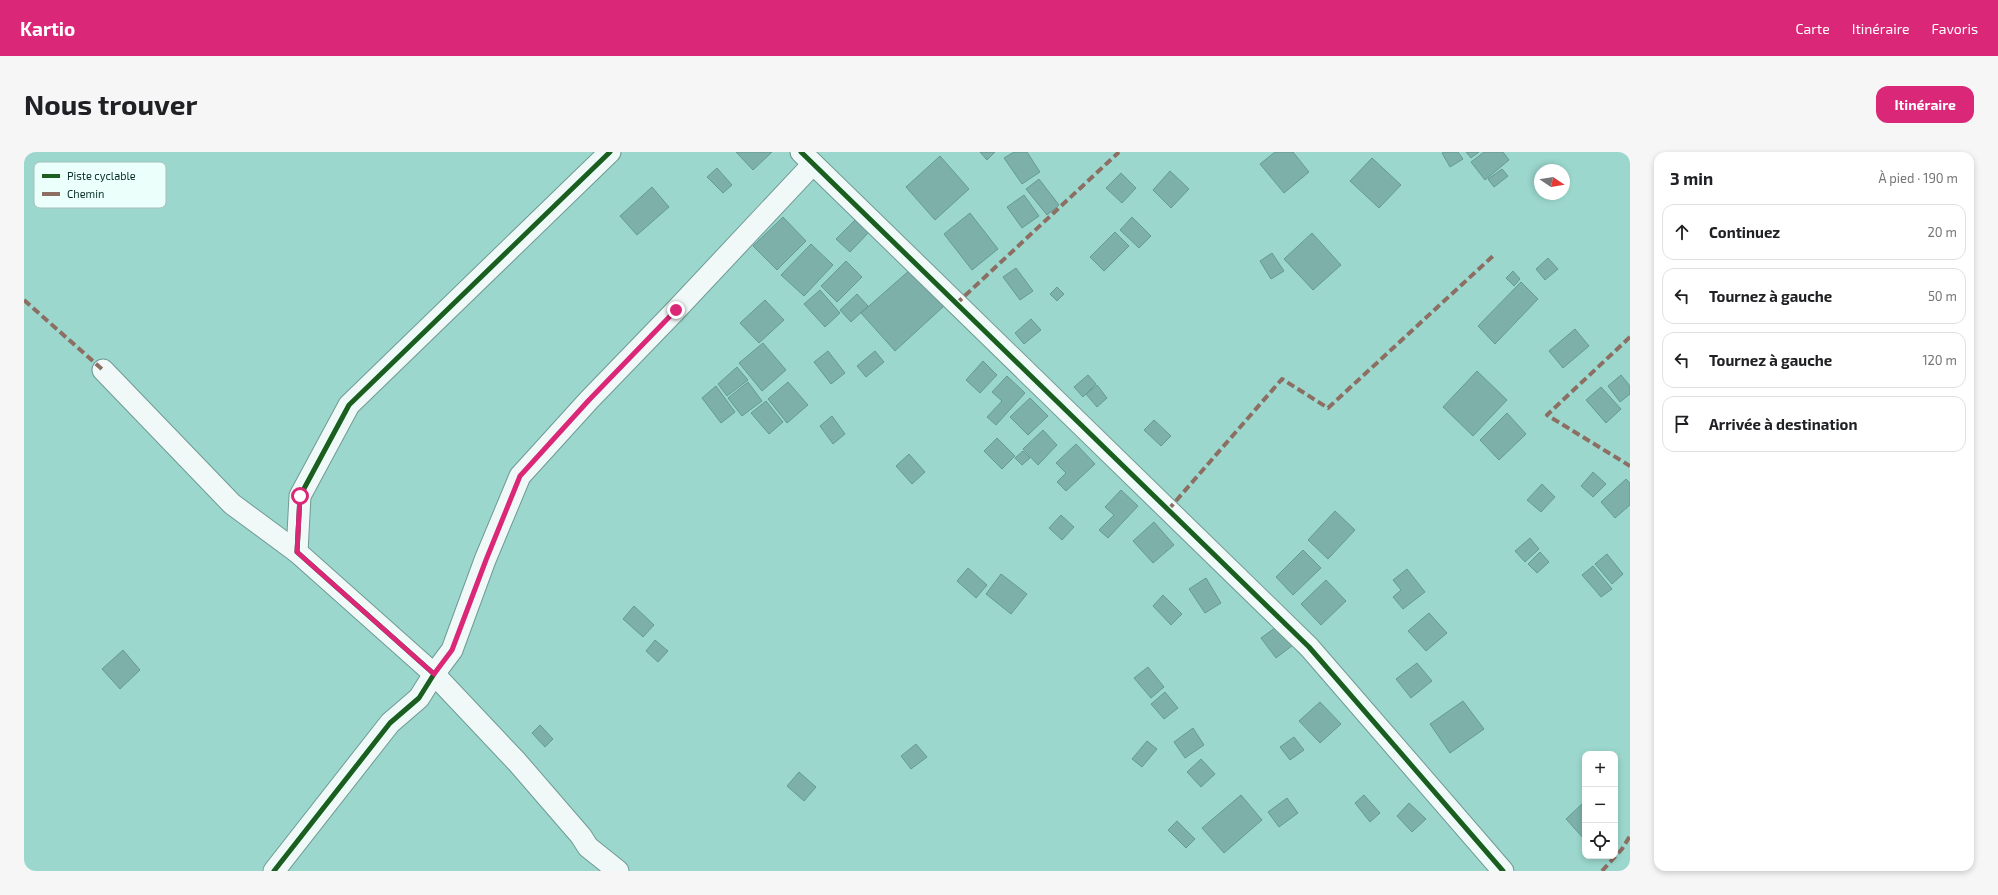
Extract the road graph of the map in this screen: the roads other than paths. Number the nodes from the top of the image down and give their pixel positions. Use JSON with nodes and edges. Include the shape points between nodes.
{"nodes":[{"id":1,"x":610,"y":152,"type":"edge"},
{"id":2,"x":807,"y":158,"type":"edge"},
{"id":3,"x":103,"y":370,"type":"dead end"},
{"id":4,"x":297,"y":552,"type":"junction"},
{"id":5,"x":434,"y":674,"type":"junction"},
{"id":6,"x":274,"y":871,"type":"edge"},
{"id":7,"x":618,"y":871,"type":"edge"},
{"id":8,"x":1503,"y":871,"type":"edge"}],
"edges":[{"from":1,"to":4,"type":"street","via":[[349,405],[300,496]]},
{"from":2,"to":5,"type":"street","via":[[676,310],[520,476],[452,650]]},
{"from":2,"to":8,"type":"street","via":[[1309,647]]},
{"from":3,"to":4,"type":"street","via":[[232,504]]},
{"from":4,"to":5,"type":"street"},
{"from":5,"to":6,"type":"street","via":[[419,698],[390,723]]},
{"from":5,"to":7,"type":"street","via":[[517,762],[582,836],[588,847]]}]}
